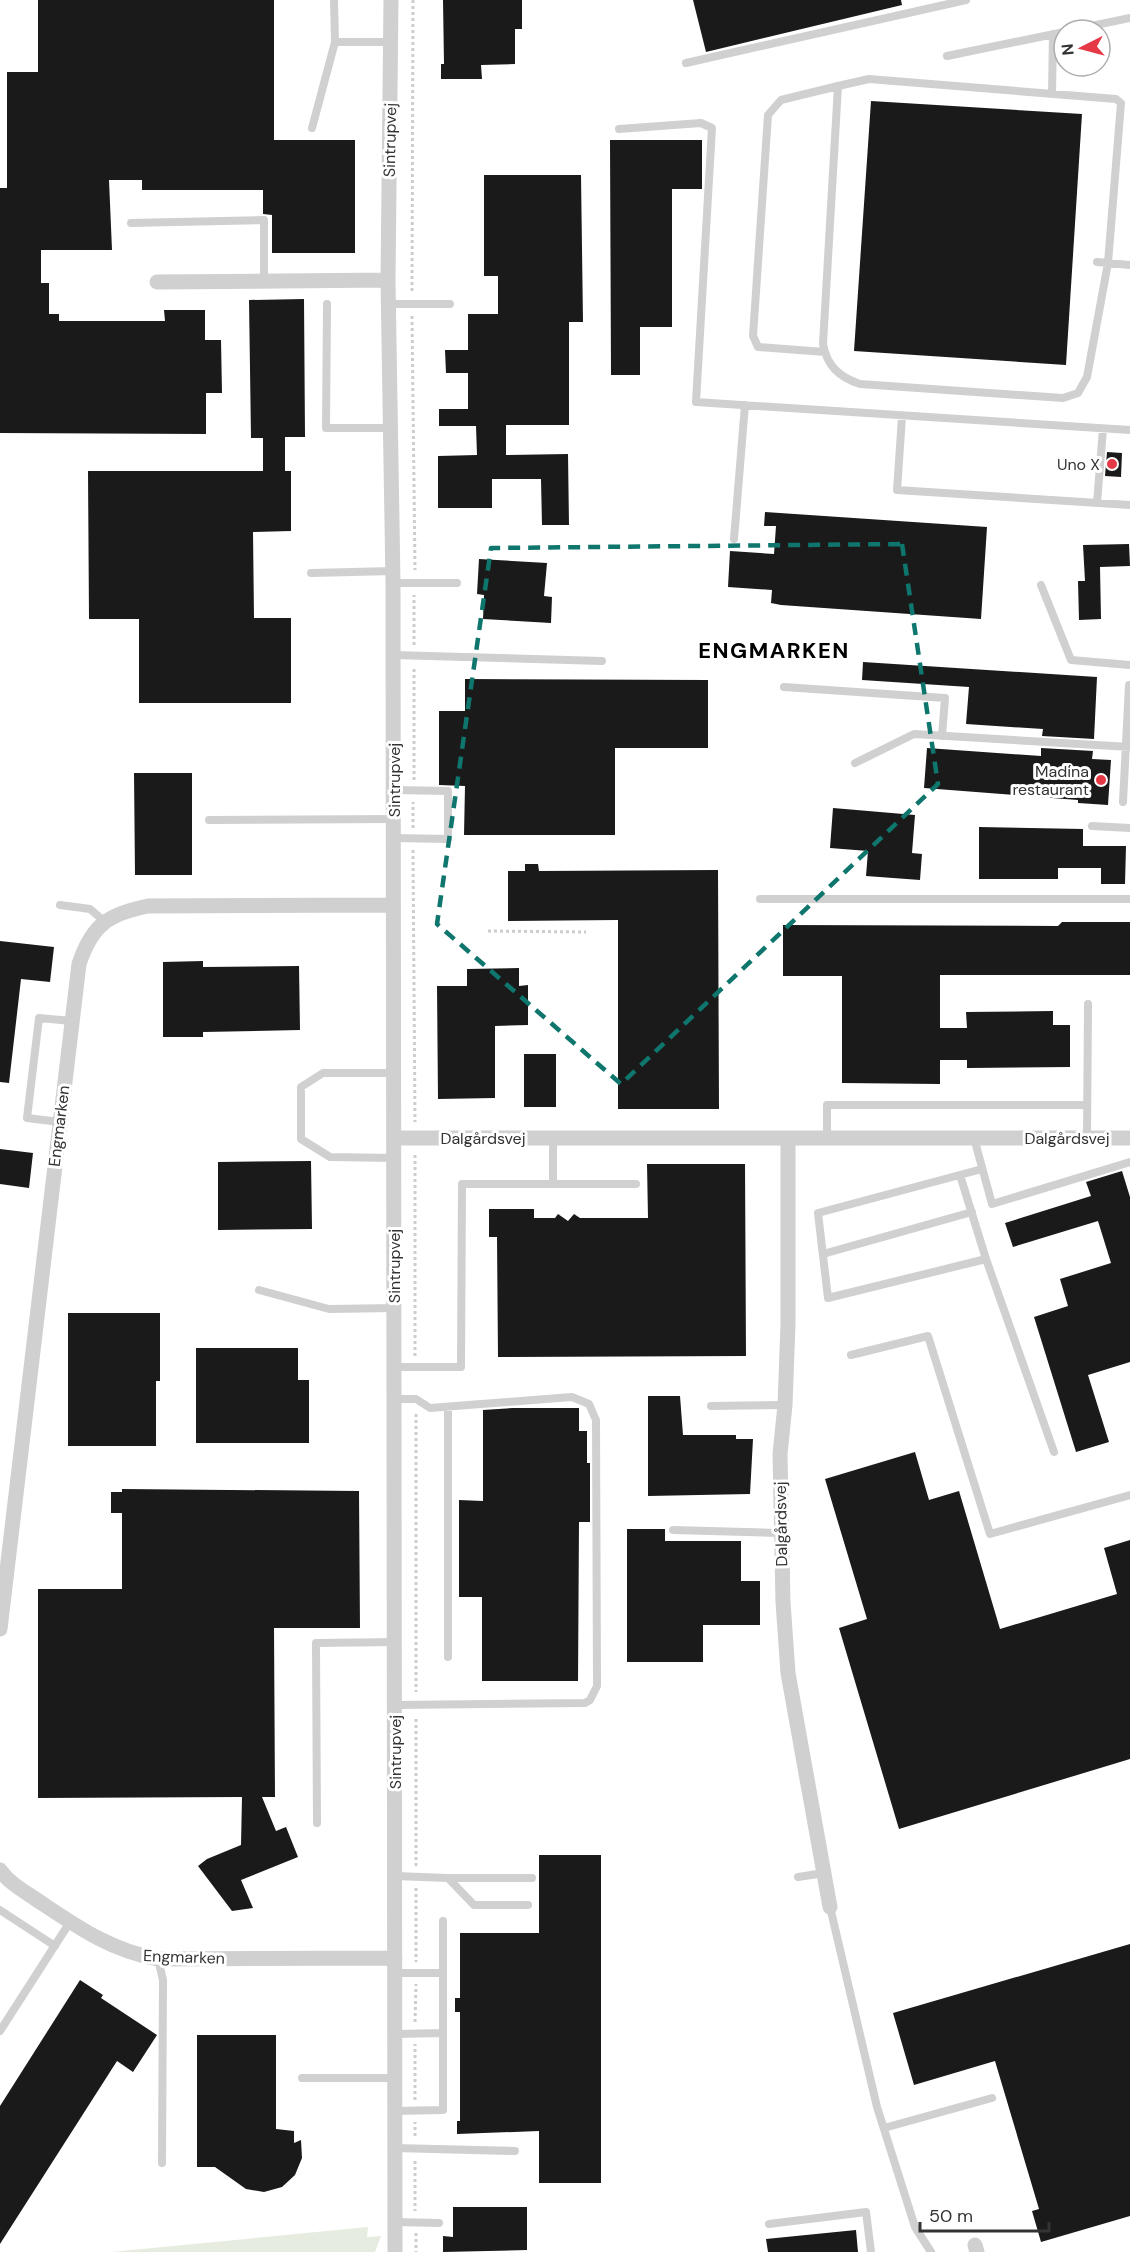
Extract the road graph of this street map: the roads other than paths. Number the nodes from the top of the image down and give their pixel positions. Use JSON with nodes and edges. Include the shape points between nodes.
{"nodes":[{"id":1,"x":334,"y":0,"type":"edge"},
{"id":2,"x":391,"y":0,"type":"edge"},
{"id":3,"x":966,"y":0,"type":"edge"},
{"id":4,"x":1130,"y":18,"type":"edge"},
{"id":5,"x":1112,"y":22,"type":"edge"},
{"id":6,"x":1052,"y":34,"type":"edge"},
{"id":7,"x":334,"y":42,"type":"junction"},
{"id":8,"x":392,"y":42,"type":"junction"},
{"id":9,"x":947,"y":56,"type":"dead end"},
{"id":10,"x":686,"y":63,"type":"dead end"},
{"id":11,"x":1052,"y":78,"type":"edge"},
{"id":12,"x":838,"y":87,"type":"junction"},
{"id":13,"x":1052,"y":94,"type":"junction"},
{"id":14,"x":312,"y":128,"type":"dead end"},
{"id":15,"x":619,"y":129,"type":"dead end"},
{"id":16,"x":131,"y":223,"type":"dead end"},
{"id":17,"x":1097,"y":262,"type":"dead end"},
{"id":18,"x":1108,"y":263,"type":"junction"},
{"id":19,"x":1130,"y":266,"type":"edge"},
{"id":20,"x":388,"y":280,"type":"junction"},
{"id":21,"x":156,"y":282,"type":"dead end"},
{"id":22,"x":264,"y":282,"type":"junction"},
{"id":23,"x":327,"y":304,"type":"dead end"},
{"id":24,"x":389,"y":304,"type":"junction"},
{"id":25,"x":450,"y":304,"type":"dead end"},
{"id":26,"x":825,"y":352,"type":"junction"},
{"id":27,"x":745,"y":405,"type":"junction"},
{"id":28,"x":902,"y":417,"type":"junction"},
{"id":29,"x":391,"y":428,"type":"junction"},
{"id":30,"x":1102,"y":429,"type":"junction"},
{"id":31,"x":1130,"y":430,"type":"edge"},
{"id":32,"x":1097,"y":503,"type":"junction"},
{"id":33,"x":1130,"y":505,"type":"edge"},
{"id":34,"x":735,"y":539,"type":"dead end"},
{"id":35,"x":311,"y":573,"type":"dead end"},
{"id":36,"x":393,"y":577,"type":"junction"},
{"id":37,"x":457,"y":583,"type":"dead end"},
{"id":38,"x":1041,"y":585,"type":"dead end"},
{"id":39,"x":393,"y":655,"type":"junction"},
{"id":40,"x":602,"y":661,"type":"dead end"},
{"id":41,"x":1130,"y":665,"type":"edge"},
{"id":42,"x":1129,"y":684,"type":"edge"},
{"id":43,"x":784,"y":687,"type":"dead end"},
{"id":44,"x":942,"y":736,"type":"junction"},
{"id":45,"x":1128,"y":747,"type":"edge"},
{"id":46,"x":855,"y":764,"type":"dead end"},
{"id":47,"x":394,"y":790,"type":"junction"},
{"id":48,"x":1123,"y":802,"type":"dead end"},
{"id":49,"x":394,"y":819,"type":"junction"},
{"id":50,"x":209,"y":820,"type":"dead end"},
{"id":51,"x":1092,"y":826,"type":"dead end"},
{"id":52,"x":1130,"y":828,"type":"edge"},
{"id":53,"x":393,"y":838,"type":"junction"},
{"id":54,"x":760,"y":899,"type":"dead end"},
{"id":55,"x":1130,"y":899,"type":"edge"},
{"id":56,"x":60,"y":905,"type":"dead end"},
{"id":57,"x":393,"y":905,"type":"junction"},
{"id":58,"x":104,"y":921,"type":"junction"},
{"id":59,"x":1088,"y":1004,"type":"dead end"},
{"id":60,"x":72,"y":1021,"type":"junction"},
{"id":61,"x":393,"y":1072,"type":"junction"},
{"id":62,"x":1087,"y":1105,"type":"junction"},
{"id":63,"x":60,"y":1122,"type":"junction"},
{"id":64,"x":394,"y":1138,"type":"junction"},
{"id":65,"x":553,"y":1138,"type":"junction"},
{"id":66,"x":788,"y":1138,"type":"junction"},
{"id":67,"x":827,"y":1138,"type":"junction"},
{"id":68,"x":974,"y":1138,"type":"junction"},
{"id":69,"x":1087,"y":1138,"type":"junction"},
{"id":70,"x":1130,"y":1138,"type":"edge"},
{"id":71,"x":394,"y":1158,"type":"junction"},
{"id":72,"x":1130,"y":1162,"type":"edge"},
{"id":73,"x":982,"y":1169,"type":"junction"},
{"id":74,"x":960,"y":1174,"type":"junction"},
{"id":75,"x":553,"y":1184,"type":"junction"},
{"id":76,"x":636,"y":1184,"type":"dead end"},
{"id":77,"x":972,"y":1212,"type":"junction"},
{"id":78,"x":823,"y":1254,"type":"junction"},
{"id":79,"x":986,"y":1259,"type":"junction"},
{"id":80,"x":259,"y":1290,"type":"dead end"},
{"id":81,"x":394,"y":1308,"type":"junction"},
{"id":82,"x":851,"y":1355,"type":"dead end"},
{"id":83,"x":395,"y":1367,"type":"junction"},
{"id":84,"x":395,"y":1399,"type":"junction"},
{"id":85,"x":785,"y":1405,"type":"junction"},
{"id":86,"x":711,"y":1406,"type":"dead end"},
{"id":87,"x":448,"y":1408,"type":"junction"},
{"id":88,"x":1054,"y":1452,"type":"dead end"},
{"id":89,"x":1130,"y":1495,"type":"edge"},
{"id":90,"x":673,"y":1530,"type":"dead end"},
{"id":91,"x":780,"y":1533,"type":"junction"},
{"id":92,"x":0,"y":1629,"type":"edge"},
{"id":93,"x":396,"y":1642,"type":"junction"},
{"id":94,"x":448,"y":1657,"type":"dead end"},
{"id":95,"x":396,"y":1705,"type":"junction"},
{"id":96,"x":317,"y":1823,"type":"dead end"},
{"id":97,"x":0,"y":1870,"type":"edge"},
{"id":98,"x":824,"y":1873,"type":"junction"},
{"id":99,"x":395,"y":1876,"type":"junction"},
{"id":100,"x":798,"y":1877,"type":"dead end"},
{"id":101,"x":447,"y":1878,"type":"junction"},
{"id":102,"x":532,"y":1878,"type":"dead end"},
{"id":103,"x":528,"y":1905,"type":"dead end"},
{"id":104,"x":830,"y":1907,"type":"joint"},
{"id":105,"x":0,"y":1910,"type":"edge"},
{"id":106,"x":443,"y":1921,"type":"dead end"},
{"id":107,"x":70,"y":1922,"type":"junction"},
{"id":108,"x":55,"y":1947,"type":"junction"},
{"id":109,"x":158,"y":1959,"type":"junction"},
{"id":110,"x":395,"y":1966,"type":"junction"},
{"id":111,"x":443,"y":1973,"type":"junction"},
{"id":112,"x":0,"y":2031,"type":"edge"},
{"id":113,"x":443,"y":2033,"type":"junction"},
{"id":114,"x":394,"y":2034,"type":"junction"},
{"id":115,"x":302,"y":2078,"type":"dead end"},
{"id":116,"x":394,"y":2078,"type":"junction"},
{"id":117,"x":992,"y":2098,"type":"dead end"},
{"id":118,"x":394,"y":2111,"type":"junction"},
{"id":119,"x":884,"y":2128,"type":"junction"},
{"id":120,"x":394,"y":2148,"type":"junction"},
{"id":121,"x":514,"y":2151,"type":"dead end"},
{"id":122,"x":162,"y":2163,"type":"dead end"},
{"id":123,"x":394,"y":2222,"type":"junction"},
{"id":124,"x":440,"y":2223,"type":"dead end"},
{"id":125,"x":769,"y":2224,"type":"dead end"},
{"id":126,"x":395,"y":2252,"type":"edge"},
{"id":127,"x":871,"y":2252,"type":"edge"},
{"id":128,"x":931,"y":2252,"type":"edge"}],
"edges":[{"from":1,"to":7,"type":"lane"},
{"from":2,"to":8,"type":"street","name":"Sintrupvej"},
{"from":3,"to":10,"type":"lane"},
{"from":4,"to":5,"type":"lane"},
{"from":6,"to":9,"type":"lane"},
{"from":7,"to":8,"type":"lane"},
{"from":7,"to":14,"type":"lane"},
{"from":8,"to":20,"type":"street","name":"Sintrupvej"},
{"from":11,"to":13,"type":"lane"},
{"from":12,"to":13,"type":"lane","via":[[869,79]]},
{"from":12,"to":26,"type":"lane"},
{"from":12,"to":26,"type":"lane","via":[[781,100],[768,116],[753,336],[758,347]]},
{"from":13,"to":18,"type":"lane","via":[[1116,99],[1121,103]]},
{"from":15,"to":27,"type":"lane","via":[[701,123],[712,128],[696,402]]},
{"from":16,"to":22,"type":"lane","via":[[264,220]]},
{"from":17,"to":18,"type":"lane"},
{"from":18,"to":19,"type":"lane"},
{"from":18,"to":26,"type":"lane","via":[[1087,377],[1078,393],[1062,398],[860,384],[836,372]]},
{"from":20,"to":22,"type":"street"},
{"from":20,"to":24,"type":"street","name":"Sintrupvej"},
{"from":21,"to":22,"type":"street"},
{"from":23,"to":29,"type":"lane","via":[[326,428]]},
{"from":24,"to":25,"type":"lane"},
{"from":24,"to":29,"type":"street","name":"Sintrupvej"},
{"from":27,"to":28,"type":"lane"},
{"from":27,"to":34,"type":"lane"},
{"from":28,"to":30,"type":"lane"},
{"from":28,"to":32,"type":"lane","via":[[897,490]]},
{"from":29,"to":36,"type":"street","name":"Sintrupvej"},
{"from":30,"to":31,"type":"lane"},
{"from":30,"to":32,"type":"lane"},
{"from":32,"to":33,"type":"lane"},
{"from":35,"to":36,"type":"lane"},
{"from":36,"to":37,"type":"lane"},
{"from":36,"to":39,"type":"street","name":"Sintrupvej"},
{"from":38,"to":41,"type":"lane","via":[[1071,660]]},
{"from":39,"to":40,"type":"lane"},
{"from":39,"to":47,"type":"street","name":"Sintrupvej"},
{"from":42,"to":45,"type":"lane"},
{"from":43,"to":44,"type":"lane","via":[[945,698]]},
{"from":44,"to":45,"type":"lane"},
{"from":44,"to":46,"type":"lane","via":[[914,734]]},
{"from":45,"to":48,"type":"lane"},
{"from":47,"to":49,"type":"street","name":"Sintrupvej"},
{"from":47,"to":53,"type":"lane","via":[[448,791],[448,839]]},
{"from":49,"to":50,"type":"lane"},
{"from":49,"to":53,"type":"street","name":"Sintrupvej"},
{"from":51,"to":52,"type":"lane"},
{"from":53,"to":57,"type":"street","name":"Sintrupvej"},
{"from":54,"to":55,"type":"lane"},
{"from":56,"to":58,"type":"lane","via":[[90,909]]},
{"from":57,"to":58,"type":"street","name":"Engmarken","via":[[148,906],[122,911]]},
{"from":57,"to":61,"type":"street","name":"Sintrupvej"},
{"from":58,"to":60,"type":"street","name":"Engmarken","via":[[87,941],[79,964]]},
{"from":59,"to":62,"type":"lane"},
{"from":60,"to":63,"type":"street","name":"Engmarken"},
{"from":60,"to":63,"type":"lane","via":[[39,1018],[29,1096],[27,1118]]},
{"from":61,"to":64,"type":"street","name":"Sintrupvej"},
{"from":61,"to":71,"type":"lane","via":[[323,1072],[301,1087],[301,1139],[330,1157]]},
{"from":62,"to":67,"type":"lane","via":[[827,1105]]},
{"from":62,"to":69,"type":"lane"},
{"from":63,"to":92,"type":"street","name":"Engmarken"},
{"from":64,"to":65,"type":"street","name":"Dalgårdsvej"},
{"from":64,"to":71,"type":"street","name":"Sintrupvej"},
{"from":65,"to":66,"type":"street","name":"Dalgårdsvej"},
{"from":65,"to":75,"type":"lane"},
{"from":66,"to":67,"type":"street","name":"Dalgårdsvej"},
{"from":66,"to":85,"type":"street","name":"Dalgårdsvej"},
{"from":67,"to":68,"type":"street","name":"Dalgårdsvej"},
{"from":68,"to":69,"type":"street","name":"Dalgårdsvej"},
{"from":68,"to":73,"type":"lane"},
{"from":69,"to":70,"type":"street","name":"Dalgårdsvej"},
{"from":71,"to":81,"type":"street","name":"Sintrupvej"},
{"from":72,"to":73,"type":"lane","via":[[992,1204]]},
{"from":73,"to":74,"type":"lane"},
{"from":74,"to":77,"type":"lane"},
{"from":74,"to":78,"type":"lane","via":[[818,1213]]},
{"from":75,"to":76,"type":"lane"},
{"from":75,"to":83,"type":"lane","via":[[462,1184],[461,1367]]},
{"from":77,"to":78,"type":"lane"},
{"from":77,"to":79,"type":"lane"},
{"from":78,"to":79,"type":"lane","via":[[828,1298]]},
{"from":79,"to":88,"type":"lane"},
{"from":80,"to":81,"type":"lane","via":[[329,1309]]},
{"from":81,"to":83,"type":"street","name":"Sintrupvej"},
{"from":82,"to":89,"type":"lane","via":[[928,1336],[990,1533]]},
{"from":83,"to":84,"type":"street","name":"Sintrupvej"},
{"from":84,"to":87,"type":"lane","via":[[416,1399],[430,1408]]},
{"from":84,"to":93,"type":"street","name":"Sintrupvej"},
{"from":85,"to":86,"type":"lane"},
{"from":85,"to":91,"type":"street","name":"Dalgårdsvej","via":[[780,1454]]},
{"from":87,"to":94,"type":"lane"},
{"from":87,"to":95,"type":"lane","via":[[572,1397],[589,1404],[594,1412],[597,1686],[585,1703]]},
{"from":90,"to":91,"type":"lane"},
{"from":91,"to":98,"type":"street","name":"Dalgårdsvej","via":[[788,1673]]},
{"from":93,"to":95,"type":"street","name":"Sintrupvej"},
{"from":93,"to":96,"type":"lane","via":[[316,1643]]},
{"from":95,"to":99,"type":"street","name":"Sintrupvej"},
{"from":97,"to":107,"type":"street","name":"Engmarken"},
{"from":98,"to":100,"type":"lane"},
{"from":98,"to":104,"type":"street","name":"Dalgårdsvej"},
{"from":99,"to":101,"type":"lane"},
{"from":99,"to":110,"type":"street","name":"Sintrupvej"},
{"from":101,"to":102,"type":"lane"},
{"from":101,"to":103,"type":"lane","via":[[474,1905]]},
{"from":104,"to":119,"type":"lane"},
{"from":105,"to":108,"type":"lane"},
{"from":106,"to":111,"type":"lane"},
{"from":107,"to":108,"type":"lane"},
{"from":107,"to":109,"type":"street","name":"Engmarken","via":[[110,1946]]},
{"from":108,"to":112,"type":"lane"},
{"from":109,"to":110,"type":"street","name":"Engmarken"},
{"from":109,"to":122,"type":"lane","via":[[163,1980]]},
{"from":110,"to":111,"type":"lane"},
{"from":110,"to":114,"type":"street","name":"Sintrupvej"},
{"from":111,"to":113,"type":"lane"},
{"from":113,"to":114,"type":"lane"},
{"from":113,"to":118,"type":"lane","via":[[443,2110]]},
{"from":114,"to":116,"type":"street","name":"Sintrupvej"},
{"from":115,"to":116,"type":"lane"},
{"from":116,"to":118,"type":"street","name":"Sintrupvej"},
{"from":117,"to":119,"type":"lane"},
{"from":118,"to":120,"type":"street","name":"Sintrupvej"},
{"from":119,"to":128,"type":"lane","via":[[915,2227]]},
{"from":120,"to":121,"type":"lane"},
{"from":120,"to":123,"type":"street","name":"Sintrupvej"},
{"from":123,"to":124,"type":"lane"},
{"from":123,"to":126,"type":"street","name":"Sintrupvej"},
{"from":125,"to":127,"type":"lane","via":[[866,2212]]}]}
